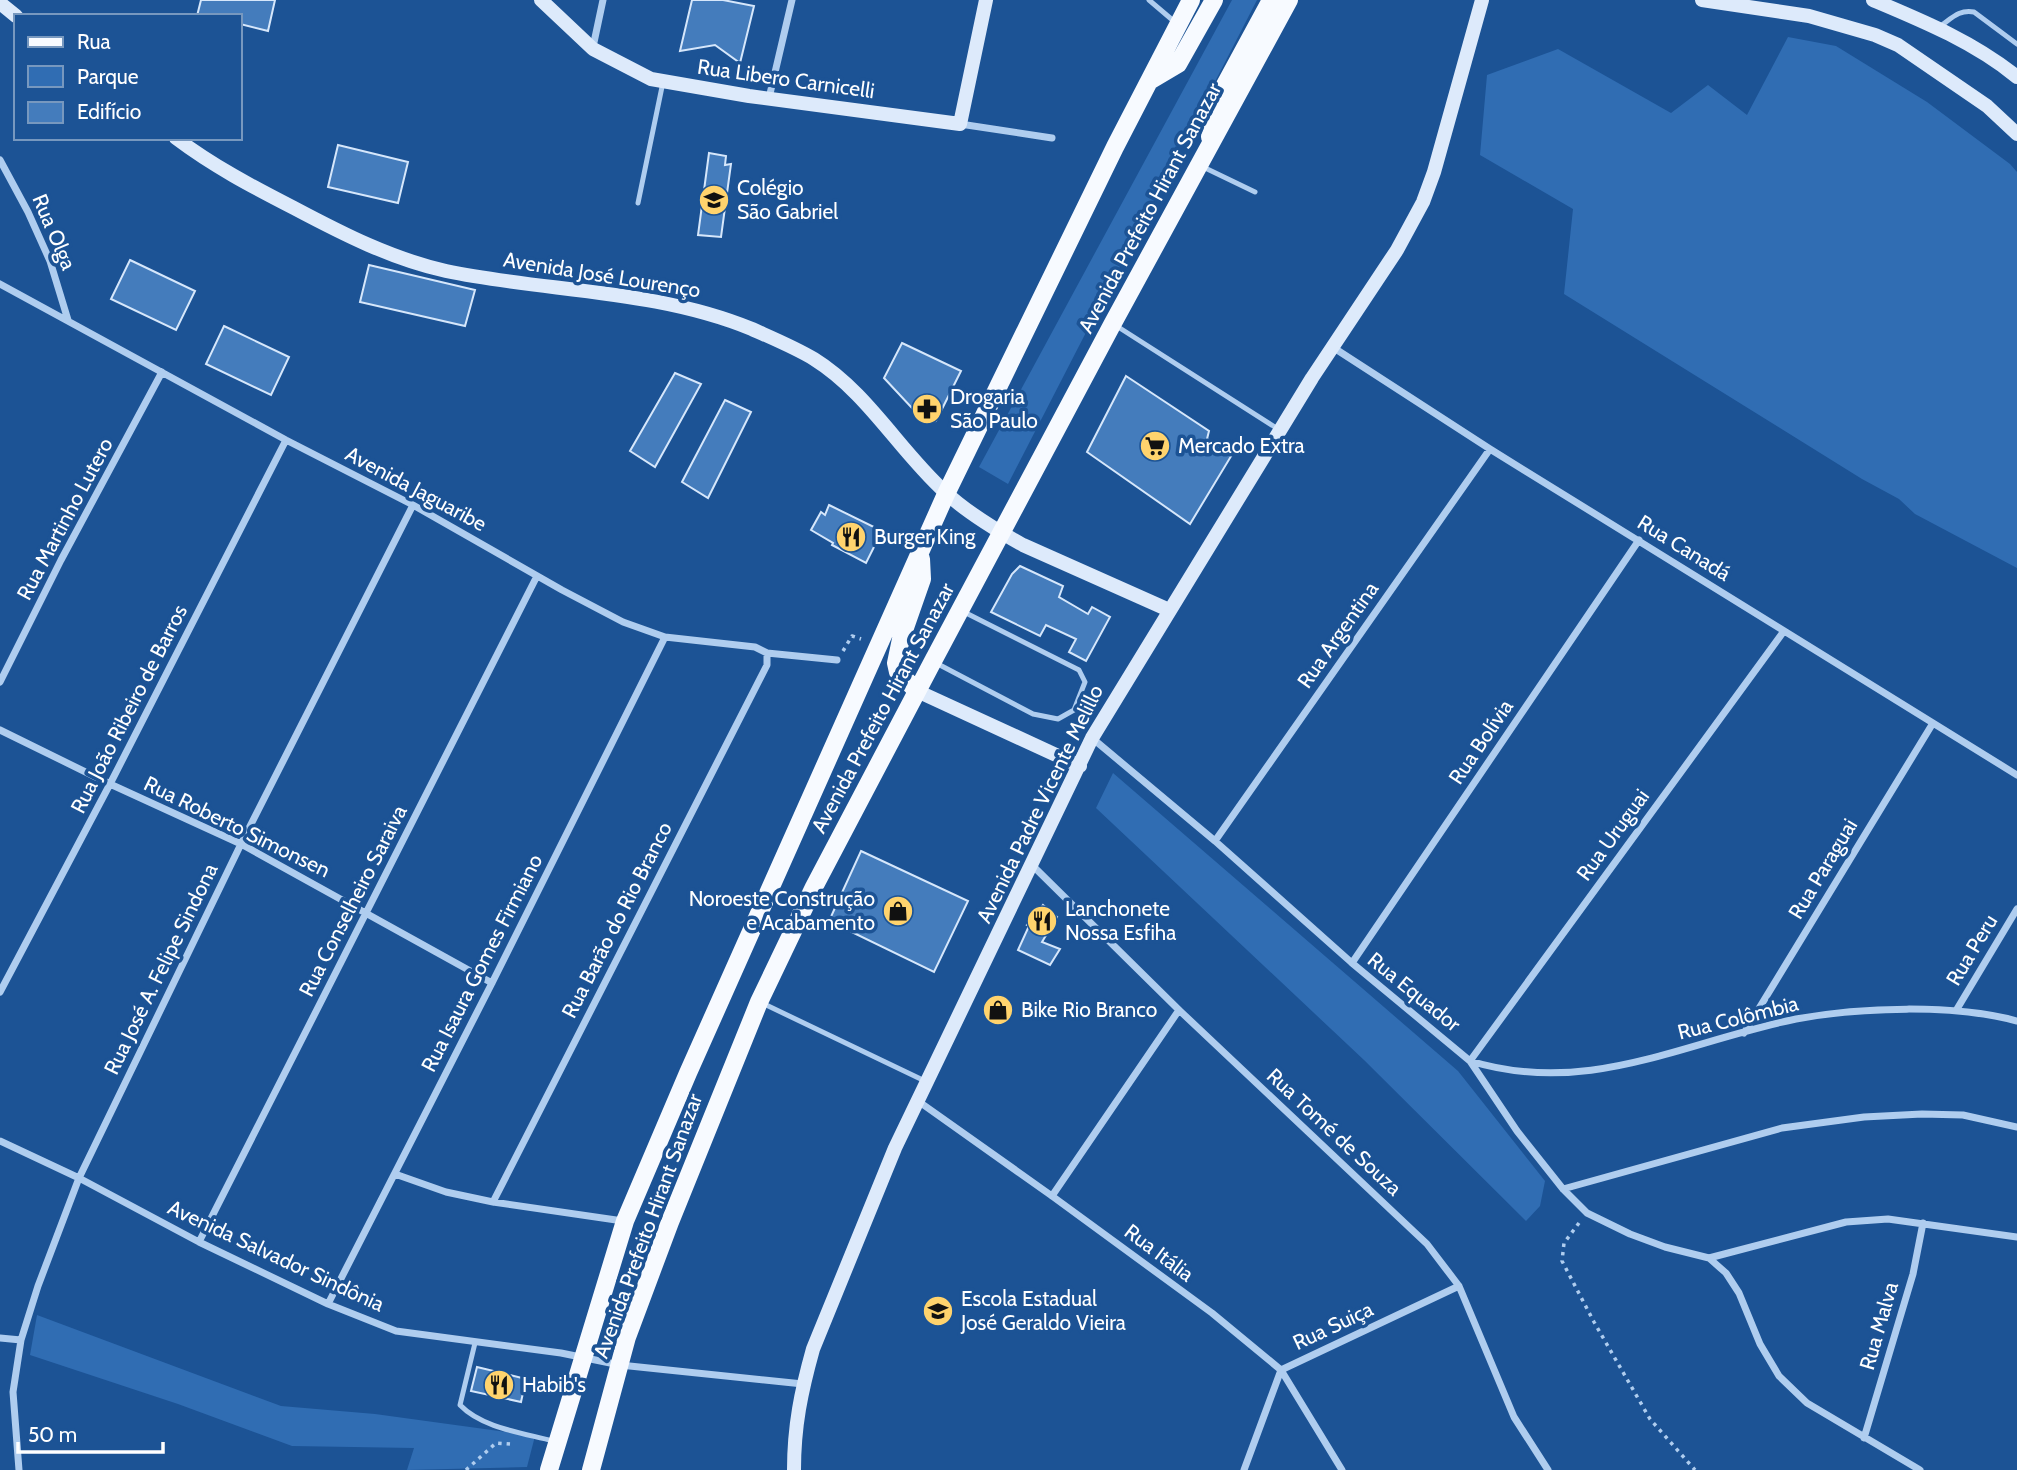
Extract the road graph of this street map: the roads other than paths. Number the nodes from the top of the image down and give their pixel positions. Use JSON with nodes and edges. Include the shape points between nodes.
{"nodes":[{"id":1,"x":541,"y":0,"type":"edge"},
{"id":2,"x":603,"y":0,"type":"edge"},
{"id":3,"x":792,"y":0,"type":"edge"},
{"id":4,"x":986,"y":0,"type":"edge"},
{"id":5,"x":1149,"y":0,"type":"edge"},
{"id":6,"x":1191,"y":0,"type":"edge"},
{"id":7,"x":1214,"y":0,"type":"edge"},
{"id":8,"x":1271,"y":0,"type":"edge"},
{"id":9,"x":1289,"y":0,"type":"edge"},
{"id":10,"x":1482,"y":0,"type":"edge"},
{"id":11,"x":1702,"y":0,"type":"edge"},
{"id":12,"x":1873,"y":0,"type":"edge"},
{"id":13,"x":0,"y":3,"type":"edge"},
{"id":14,"x":14,"y":14,"type":"edge"},
{"id":15,"x":1179,"y":26,"type":"junction"},
{"id":16,"x":1939,"y":27,"type":"junction"},
{"id":17,"x":2017,"y":44,"type":"edge"},
{"id":18,"x":593,"y":49,"type":"junction"},
{"id":19,"x":2017,"y":77,"type":"edge"},
{"id":20,"x":1149,"y":81,"type":"junction"},
{"id":21,"x":663,"y":82,"type":"junction"},
{"id":22,"x":769,"y":98,"type":"junction"},
{"id":23,"x":960,"y":124,"type":"junction"},
{"id":24,"x":2017,"y":134,"type":"edge"},
{"id":25,"x":1052,"y":138,"type":"dead end"},
{"id":26,"x":179,"y":140,"type":"edge"},
{"id":27,"x":1209,"y":144,"type":"junction"},
{"id":28,"x":0,"y":160,"type":"edge"},
{"id":29,"x":1198,"y":165,"type":"junction"},
{"id":30,"x":1255,"y":192,"type":"dead end"},
{"id":31,"x":638,"y":204,"type":"dead end"},
{"id":32,"x":0,"y":284,"type":"edge"},
{"id":33,"x":68,"y":320,"type":"junction"},
{"id":34,"x":1112,"y":323,"type":"junction"},
{"id":35,"x":1334,"y":348,"type":"junction"},
{"id":36,"x":162,"y":372,"type":"junction"},
{"id":37,"x":1280,"y":430,"type":"junction"},
{"id":38,"x":286,"y":440,"type":"junction"},
{"id":39,"x":1490,"y":449,"type":"junction"},
{"id":40,"x":946,"y":494,"type":"junction"},
{"id":41,"x":413,"y":505,"type":"junction"},
{"id":42,"x":1002,"y":533,"type":"junction"},
{"id":43,"x":1639,"y":540,"type":"junction"},
{"id":44,"x":920,"y":552,"type":"junction"},
{"id":45,"x":537,"y":576,"type":"junction"},
{"id":46,"x":960,"y":610,"type":"junction"},
{"id":47,"x":1169,"y":610,"type":"junction"},
{"id":48,"x":1784,"y":631,"type":"junction"},
{"id":49,"x":665,"y":637,"type":"junction"},
{"id":50,"x":768,"y":653,"type":"junction"},
{"id":51,"x":837,"y":660,"type":"road end"},
{"id":52,"x":933,"y":661,"type":"junction"},
{"id":53,"x":0,"y":682,"type":"edge"},
{"id":54,"x":917,"y":691,"type":"junction"},
{"id":55,"x":1933,"y":723,"type":"junction"},
{"id":56,"x":0,"y":730,"type":"edge"},
{"id":57,"x":1092,"y":738,"type":"junction"},
{"id":58,"x":1080,"y":766,"type":"junction"},
{"id":59,"x":2017,"y":775,"type":"edge"},
{"id":60,"x":110,"y":784,"type":"junction"},
{"id":61,"x":1215,"y":841,"type":"junction"},
{"id":62,"x":241,"y":844,"type":"junction"},
{"id":63,"x":1032,"y":865,"type":"junction"},
{"id":64,"x":2017,"y":909,"type":"edge"},
{"id":65,"x":367,"y":913,"type":"junction"},
{"id":66,"x":1352,"y":963,"type":"junction"},
{"id":67,"x":492,"y":984,"type":"junction"},
{"id":68,"x":0,"y":992,"type":"edge"},
{"id":69,"x":759,"y":1002,"type":"junction"},
{"id":70,"x":1957,"y":1009,"type":"junction"},
{"id":71,"x":1179,"y":1010,"type":"junction"},
{"id":72,"x":2017,"y":1021,"type":"edge"},
{"id":73,"x":1744,"y":1034,"type":"junction"},
{"id":74,"x":1470,"y":1061,"type":"junction"},
{"id":75,"x":928,"y":1082,"type":"junction"},
{"id":76,"x":918,"y":1101,"type":"junction"},
{"id":77,"x":2017,"y":1127,"type":"edge"},
{"id":78,"x":0,"y":1141,"type":"edge"},
{"id":79,"x":395,"y":1174,"type":"junction"},
{"id":80,"x":79,"y":1178,"type":"junction"},
{"id":81,"x":1563,"y":1189,"type":"junction"},
{"id":82,"x":1052,"y":1196,"type":"junction"},
{"id":83,"x":493,"y":1202,"type":"junction"},
{"id":84,"x":625,"y":1221,"type":"junction"},
{"id":85,"x":1923,"y":1223,"type":"junction"},
{"id":86,"x":2017,"y":1237,"type":"edge"},
{"id":87,"x":199,"y":1242,"type":"junction"},
{"id":88,"x":1709,"y":1258,"type":"junction"},
{"id":89,"x":1459,"y":1286,"type":"junction"},
{"id":90,"x":328,"y":1304,"type":"junction"},
{"id":91,"x":0,"y":1338,"type":"edge"},
{"id":92,"x":21,"y":1340,"type":"junction"},
{"id":93,"x":475,"y":1343,"type":"junction"},
{"id":94,"x":582,"y":1356,"type":"junction"},
{"id":95,"x":620,"y":1365,"type":"junction"},
{"id":96,"x":1281,"y":1370,"type":"junction"},
{"id":97,"x":803,"y":1384,"type":"junction"},
{"id":98,"x":1864,"y":1438,"type":"junction"},
{"id":99,"x":556,"y":1442,"type":"junction"},
{"id":100,"x":19,"y":1470,"type":"edge"},
{"id":101,"x":548,"y":1470,"type":"edge"},
{"id":102,"x":591,"y":1470,"type":"edge"},
{"id":103,"x":794,"y":1470,"type":"edge"},
{"id":104,"x":1244,"y":1470,"type":"edge"},
{"id":105,"x":1342,"y":1470,"type":"edge"},
{"id":106,"x":1548,"y":1470,"type":"edge"},
{"id":107,"x":1920,"y":1470,"type":"edge"}],
"edges":[{"from":1,"to":18,"type":"main road","name":"Rua Libero Carnicelli"},
{"from":2,"to":18,"type":"street"},
{"from":3,"to":22,"type":"street"},
{"from":4,"to":23,"type":"main road"},
{"from":5,"to":15,"type":"lane"},
{"from":6,"to":15,"type":"main road","name":"Avenida Prefeito Hirant Sanazar"},
{"from":7,"to":20,"type":"main road","via":[[1178,64]]},
{"from":8,"to":27,"type":"main road","via":[[1213,107]]},
{"from":9,"to":27,"type":"main road","name":"Avenida Prefeito Hirant Sanazar"},
{"from":10,"to":35,"type":"main road","name":"Avenida Padre Vicente Melillo","via":[[1423,202]]},
{"from":11,"to":24,"type":"main road","via":[[1809,16],[1898,45],[1987,106]]},
{"from":12,"to":16,"type":"main road"},
{"from":13,"to":14,"type":"main road"},
{"from":15,"to":20,"type":"main road","name":"Avenida Prefeito Hirant Sanazar"},
{"from":16,"to":17,"type":"lane","via":[[1957,13],[1974,12]]},
{"from":16,"to":19,"type":"main road"},
{"from":18,"to":21,"type":"main road","name":"Rua Libero Carnicelli"},
{"from":20,"to":40,"type":"main road","name":"Avenida Prefeito Hirant Sanazar"},
{"from":21,"to":22,"type":"main road","name":"Rua Libero Carnicelli"},
{"from":21,"to":31,"type":"lane"},
{"from":22,"to":23,"type":"main road","name":"Rua Libero Carnicelli"},
{"from":23,"to":25,"type":"street","name":"Rua Libero Carnicelli"},
{"from":26,"to":40,"type":"main road","name":"Avenida José Lourenço","via":[[236,178],[394,256],[488,278],[705,312],[753,330],[814,359],[844,383]]},
{"from":27,"to":29,"type":"main road","name":"Avenida Prefeito Hirant Sanazar"},
{"from":28,"to":33,"type":"street","name":"Rua Olga","via":[[50,261]]},
{"from":29,"to":30,"type":"lane"},
{"from":29,"to":34,"type":"main road","name":"Avenida Prefeito Hirant Sanazar"},
{"from":32,"to":33,"type":"street","name":"Avenida Jaguaribe"},
{"from":33,"to":36,"type":"street","name":"Avenida Jaguaribe"},
{"from":34,"to":37,"type":"lane"},
{"from":34,"to":42,"type":"main road","name":"Avenida Prefeito Hirant Sanazar"},
{"from":35,"to":37,"type":"main road","name":"Avenida Padre Vicente Melillo"},
{"from":35,"to":39,"type":"street","name":"Rua Canadá"},
{"from":36,"to":38,"type":"street","name":"Avenida Jaguaribe"},
{"from":36,"to":53,"type":"street","name":"Rua Martinho Lutero"},
{"from":37,"to":47,"type":"main road","name":"Avenida Padre Vicente Melillo"},
{"from":38,"to":41,"type":"street","name":"Avenida Jaguaribe"},
{"from":38,"to":60,"type":"street","name":"Rua João Ribeiro de Barros"},
{"from":39,"to":43,"type":"street","name":"Rua Canadá"},
{"from":39,"to":61,"type":"street","name":"Rua Argentina"},
{"from":40,"to":42,"type":"main road","name":"Avenida José Lourenço"},
{"from":40,"to":44,"type":"main road","name":"Avenida Prefeito Hirant Sanazar"},
{"from":41,"to":45,"type":"street","name":"Avenida Jaguaribe"},
{"from":41,"to":62,"type":"street","name":"Rua José A. Felipe Sindona"},
{"from":42,"to":46,"type":"main road","name":"Avenida Prefeito Hirant Sanazar"},
{"from":42,"to":47,"type":"main road","name":"Avenida José Lourenço"},
{"from":43,"to":48,"type":"street","name":"Rua Canadá"},
{"from":43,"to":66,"type":"street","name":"Rua Bolívia"},
{"from":44,"to":54,"type":"main road","via":[[922,579],[897,663],[898,671]]},
{"from":44,"to":84,"type":"main road","name":"Avenida Prefeito Hirant Sanazar"},
{"from":45,"to":49,"type":"street","name":"Avenida Jaguaribe","via":[[623,622]]},
{"from":45,"to":65,"type":"street","name":"Rua Conselheiro Saraiva"},
{"from":46,"to":52,"type":"main road","name":"Avenida Prefeito Hirant Sanazar"},
{"from":46,"to":52,"type":"lane","via":[[1079,670],[1085,682],[1074,710],[1058,719],[1033,715]]},
{"from":47,"to":57,"type":"main road","name":"Avenida Padre Vicente Melillo"},
{"from":48,"to":55,"type":"street","name":"Rua Canadá"},
{"from":48,"to":74,"type":"street","name":"Rua Uruguai"},
{"from":49,"to":50,"type":"street","name":"Avenida Jaguaribe","via":[[755,647]]},
{"from":49,"to":67,"type":"street","name":"Rua Isaura Gomes Firmiano"},
{"from":50,"to":51,"type":"street","name":"Avenida Jaguaribe"},
{"from":50,"to":83,"type":"street","name":"Rua Barão do Rio Branco","via":[[767,665]]},
{"from":52,"to":54,"type":"main road","name":"Avenida Prefeito Hirant Sanazar"},
{"from":54,"to":58,"type":"main road"},
{"from":54,"to":69,"type":"main road","name":"Avenida Prefeito Hirant Sanazar"},
{"from":55,"to":59,"type":"street","name":"Rua Canadá"},
{"from":55,"to":73,"type":"street","name":"Rua Paraguai"},
{"from":56,"to":60,"type":"street","name":"Rua Roberto Simonsen"},
{"from":57,"to":58,"type":"main road","name":"Avenida Padre Vicente Melillo"},
{"from":57,"to":61,"type":"street","name":"Rua Equador"},
{"from":58,"to":63,"type":"main road","name":"Avenida Padre Vicente Melillo"},
{"from":60,"to":62,"type":"street","name":"Rua Roberto Simonsen"},
{"from":60,"to":68,"type":"street","name":"Rua João Ribeiro de Barros"},
{"from":61,"to":66,"type":"street","name":"Rua Equador"},
{"from":62,"to":65,"type":"street","name":"Rua Roberto Simonsen"},
{"from":62,"to":80,"type":"street","name":"Rua José A. Felipe Sindona"},
{"from":63,"to":71,"type":"street","name":"Rua Tomé de Souza"},
{"from":63,"to":75,"type":"main road","name":"Avenida Padre Vicente Melillo"},
{"from":64,"to":70,"type":"street","name":"Rua Peru"},
{"from":65,"to":67,"type":"street","name":"Rua Roberto Simonsen"},
{"from":65,"to":87,"type":"street","name":"Rua Conselheiro Saraiva"},
{"from":66,"to":74,"type":"street","name":"Rua Equador"},
{"from":67,"to":79,"type":"street","name":"Rua Isaura Gomes Firmiano"},
{"from":69,"to":75,"type":"lane"},
{"from":69,"to":95,"type":"main road","name":"Avenida Prefeito Hirant Sanazar","via":[[670,1222]]},
{"from":70,"to":72,"type":"street","name":"Rua Colômbia"},
{"from":70,"to":73,"type":"street","name":"Rua Colômbia","via":[[1796,1019]]},
{"from":71,"to":82,"type":"street"},
{"from":71,"to":89,"type":"street","name":"Rua Tomé de Souza","via":[[1427,1244]]},
{"from":73,"to":74,"type":"street","name":"Rua Colômbia","via":[[1615,1068],[1567,1074],[1496,1069]]},
{"from":74,"to":81,"type":"street","name":"Rua Equador"},
{"from":75,"to":76,"type":"main road","name":"Avenida Padre Vicente Melillo"},
{"from":76,"to":82,"type":"street","name":"Rua Itália"},
{"from":76,"to":97,"type":"main road","name":"Avenida Padre Vicente Melillo","via":[[813,1349]]},
{"from":77,"to":81,"type":"street","via":[[1963,1115],[1922,1114],[1782,1128]]},
{"from":78,"to":80,"type":"street","name":"Avenida Salvador Sindônia"},
{"from":79,"to":83,"type":"street"},
{"from":79,"to":90,"type":"street","name":"Rua Isaura Gomes Firmiano"},
{"from":80,"to":87,"type":"street","name":"Avenida Salvador Sindônia"},
{"from":80,"to":92,"type":"street","name":"Rua José A. Felipe Sindona"},
{"from":81,"to":88,"type":"street","name":"Rua Equador","via":[[1587,1213],[1630,1234]]},
{"from":82,"to":96,"type":"street","name":"Rua Itália","via":[[1212,1313]]},
{"from":83,"to":84,"type":"street"},
{"from":84,"to":94,"type":"main road","name":"Avenida Prefeito Hirant Sanazar"},
{"from":85,"to":86,"type":"street"},
{"from":85,"to":88,"type":"street","via":[[1888,1219],[1846,1222]]},
{"from":85,"to":98,"type":"street","name":"Rua Malva","via":[[1913,1274]]},
{"from":87,"to":90,"type":"street","name":"Avenida Salvador Sindônia"},
{"from":88,"to":98,"type":"street","via":[[1740,1293],[1760,1344],[1779,1376],[1807,1403]]},
{"from":89,"to":96,"type":"street","name":"Rua Suiça"},
{"from":89,"to":106,"type":"street","name":"Rua Tomé de Souza","via":[[1514,1417]]},
{"from":90,"to":93,"type":"street","name":"Avenida Salvador Sindônia","via":[[396,1331]]},
{"from":91,"to":92,"type":"street"},
{"from":92,"to":100,"type":"street","name":"Rua José A. Felipe Sindona","via":[[13,1392]]},
{"from":93,"to":94,"type":"street","name":"Avenida Salvador Sindônia"},
{"from":93,"to":99,"type":"lane","via":[[460,1405],[486,1422]]},
{"from":94,"to":95,"type":"street","name":"Avenida Salvador Sindônia"},
{"from":94,"to":99,"type":"main road","name":"Avenida Prefeito Hirant Sanazar"},
{"from":95,"to":97,"type":"street","name":"Avenida Salvador Sindônia"},
{"from":95,"to":102,"type":"main road","name":"Avenida Prefeito Hirant Sanazar"},
{"from":96,"to":104,"type":"street","name":"Rua Suiça"},
{"from":96,"to":105,"type":"street","name":"Rua Itália"},
{"from":97,"to":103,"type":"main road","name":"Avenida Padre Vicente Melillo","via":[[794,1432]]},
{"from":98,"to":107,"type":"street"},
{"from":99,"to":101,"type":"main road","name":"Avenida Prefeito Hirant Sanazar"}]}
